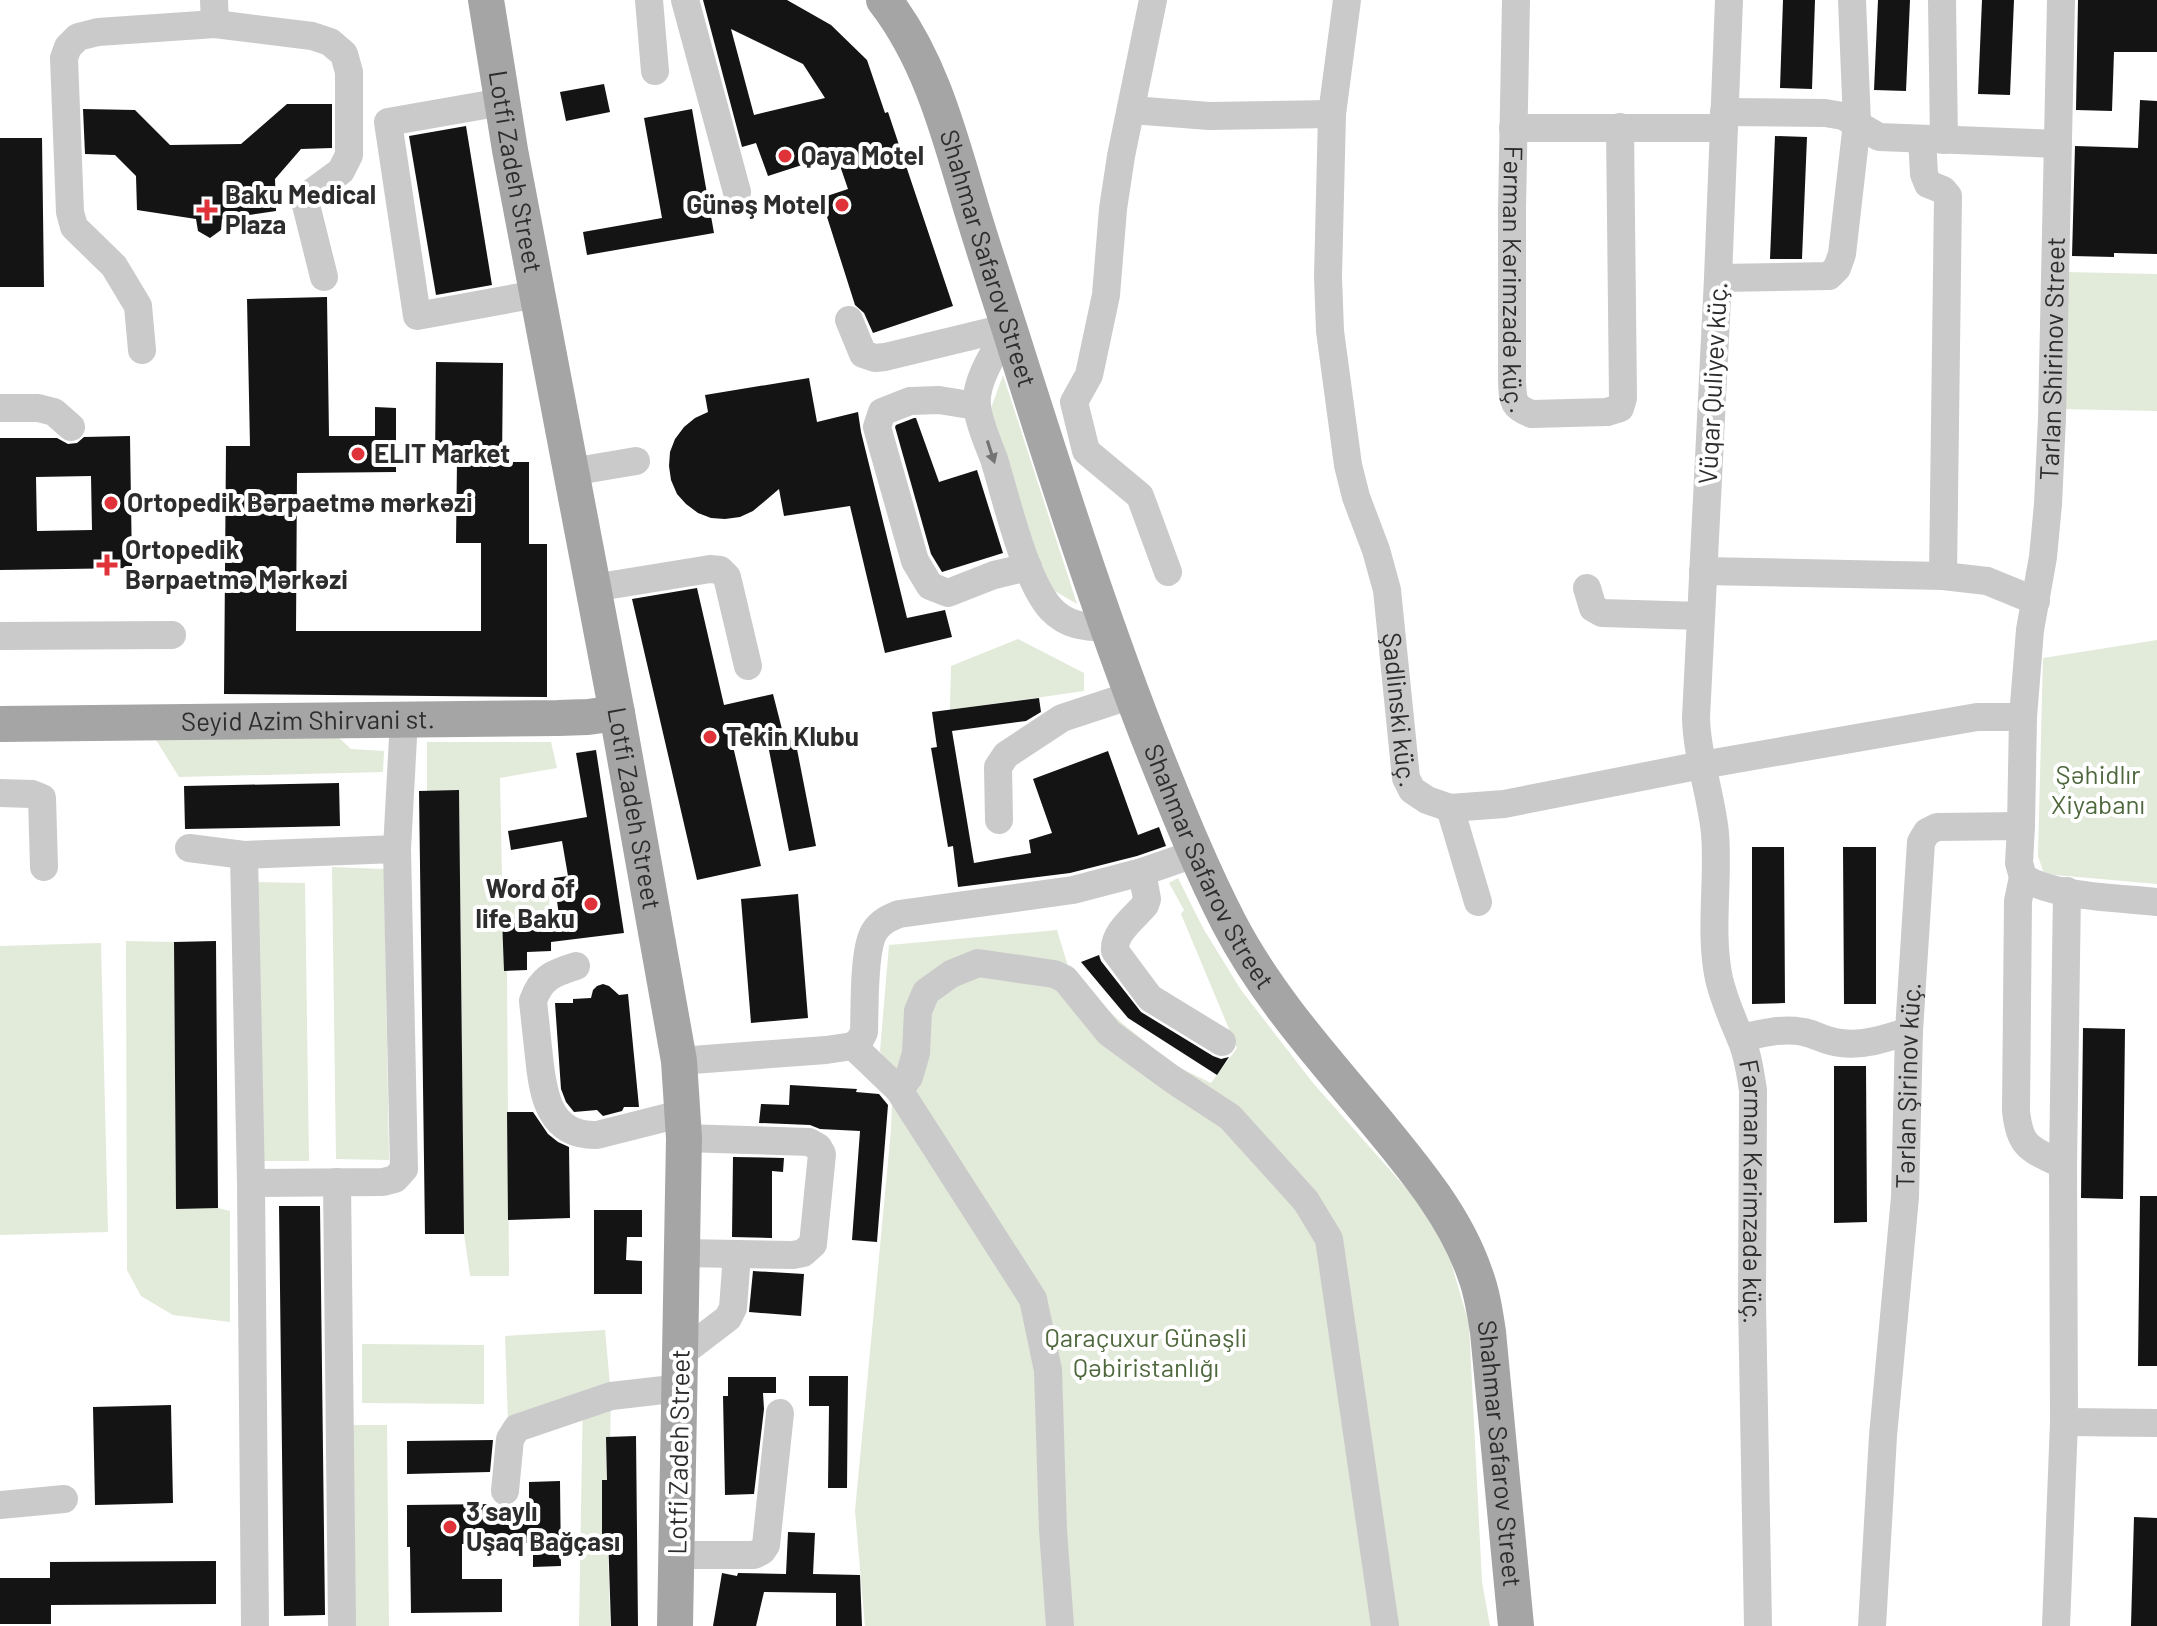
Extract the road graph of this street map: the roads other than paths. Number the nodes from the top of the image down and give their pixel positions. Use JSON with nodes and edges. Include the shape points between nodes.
{"nodes":[{"id":1,"x":486,"y":0,"type":"edge"},
{"id":2,"x":649,"y":0,"type":"edge"},
{"id":3,"x":685,"y":0,"type":"edge"},
{"id":4,"x":865,"y":0,"type":"edge"},
{"id":5,"x":884,"y":0,"type":"edge"},
{"id":6,"x":1153,"y":0,"type":"edge"},
{"id":7,"x":1347,"y":0,"type":"edge"},
{"id":8,"x":1516,"y":0,"type":"edge"},
{"id":9,"x":1729,"y":0,"type":"edge"},
{"id":10,"x":1852,"y":0,"type":"edge"},
{"id":11,"x":1942,"y":0,"type":"edge"},
{"id":12,"x":2061,"y":0,"type":"edge"},
{"id":13,"x":214,"y":12,"type":"edge"},
{"id":14,"x":921,"y":62,"type":"junction"},
{"id":15,"x":655,"y":71,"type":"dead end"},
{"id":16,"x":502,"y":102,"type":"junction"},
{"id":17,"x":1132,"y":110,"type":"junction"},
{"id":18,"x":1332,"y":114,"type":"junction"},
{"id":19,"x":1724,"y":120,"type":"junction"},
{"id":20,"x":1857,"y":123,"type":"junction"},
{"id":21,"x":1620,"y":127,"type":"junction"},
{"id":22,"x":1513,"y":128,"type":"junction"},
{"id":23,"x":1933,"y":140,"type":"junction"},
{"id":24,"x":2058,"y":144,"type":"junction"},
{"id":25,"x":737,"y":192,"type":"dead end"},
{"id":26,"x":324,"y":277,"type":"dead end"},
{"id":27,"x":1718,"y":278,"type":"junction"},
{"id":28,"x":537,"y":294,"type":"junction"},
{"id":29,"x":849,"y":320,"type":"dead end"},
{"id":30,"x":1009,"y":327,"type":"junction"},
{"id":31,"x":142,"y":350,"type":"dead end"},
{"id":32,"x":976,"y":406,"type":"junction"},
{"id":33,"x":0,"y":408,"type":"edge"},
{"id":34,"x":71,"y":427,"type":"dead end"},
{"id":35,"x":1080,"y":428,"type":"junction"},
{"id":36,"x":1045,"y":437,"type":"junction"},
{"id":37,"x":636,"y":461,"type":"dead end"},
{"id":38,"x":571,"y":472,"type":"junction"},
{"id":39,"x":1028,"y":567,"type":"junction"},
{"id":40,"x":1703,"y":571,"type":"junction"},
{"id":41,"x":1168,"y":572,"type":"dead end"},
{"id":42,"x":1943,"y":576,"type":"junction"},
{"id":43,"x":593,"y":588,"type":"junction"},
{"id":44,"x":1587,"y":588,"type":"dead end"},
{"id":45,"x":2036,"y":601,"type":"junction"},
{"id":46,"x":1701,"y":616,"type":"junction"},
{"id":47,"x":1107,"y":628,"type":"junction"},
{"id":48,"x":172,"y":635,"type":"dead end"},
{"id":49,"x":0,"y":636,"type":"edge"},
{"id":50,"x":748,"y":666,"type":"dead end"},
{"id":51,"x":1132,"y":695,"type":"junction"},
{"id":52,"x":617,"y":713,"type":"junction"},
{"id":53,"x":2023,"y":717,"type":"junction"},
{"id":54,"x":404,"y":719,"type":"junction"},
{"id":55,"x":0,"y":724,"type":"edge"},
{"id":56,"x":1702,"y":765,"type":"junction"},
{"id":57,"x":0,"y":793,"type":"edge"},
{"id":58,"x":1450,"y":808,"type":"junction"},
{"id":59,"x":999,"y":820,"type":"dead end"},
{"id":60,"x":2021,"y":826,"type":"junction"},
{"id":61,"x":189,"y":848,"type":"dead end"},
{"id":62,"x":397,"y":849,"type":"junction"},
{"id":63,"x":1194,"y":854,"type":"junction"},
{"id":64,"x":244,"y":855,"type":"junction"},
{"id":65,"x":44,"y":867,"type":"dead end"},
{"id":66,"x":1142,"y":872,"type":"junction"},
{"id":67,"x":2023,"y":877,"type":"junction"},
{"id":68,"x":2067,"y":891,"type":"junction"},
{"id":69,"x":1478,"y":902,"type":"dead end"},
{"id":70,"x":2157,"y":902,"type":"edge"},
{"id":71,"x":576,"y":966,"type":"dead end"},
{"id":72,"x":1909,"y":1031,"type":"junction"},
{"id":73,"x":1741,"y":1038,"type":"junction"},
{"id":74,"x":1222,"y":1042,"type":"dead end"},
{"id":75,"x":853,"y":1046,"type":"junction"},
{"id":76,"x":679,"y":1061,"type":"junction"},
{"id":77,"x":899,"y":1090,"type":"junction"},
{"id":78,"x":684,"y":1126,"type":"junction"},
{"id":79,"x":2063,"y":1165,"type":"junction"},
{"id":80,"x":337,"y":1182,"type":"junction"},
{"id":81,"x":251,"y":1183,"type":"junction"},
{"id":82,"x":683,"y":1253,"type":"junction"},
{"id":83,"x":737,"y":1254,"type":"junction"},
{"id":84,"x":681,"y":1371,"type":"junction"},
{"id":85,"x":780,"y":1413,"type":"dead end"},
{"id":86,"x":2064,"y":1422,"type":"junction"},
{"id":87,"x":2157,"y":1423,"type":"edge"},
{"id":88,"x":505,"y":1491,"type":"dead end"},
{"id":89,"x":64,"y":1499,"type":"dead end"},
{"id":90,"x":0,"y":1505,"type":"edge"},
{"id":91,"x":677,"y":1555,"type":"junction"},
{"id":92,"x":255,"y":1626,"type":"edge"},
{"id":93,"x":342,"y":1626,"type":"edge"},
{"id":94,"x":675,"y":1626,"type":"edge"},
{"id":95,"x":1060,"y":1626,"type":"edge"},
{"id":96,"x":1385,"y":1626,"type":"edge"},
{"id":97,"x":1516,"y":1626,"type":"edge"},
{"id":98,"x":1758,"y":1626,"type":"edge"},
{"id":99,"x":1872,"y":1626,"type":"edge"},
{"id":100,"x":2056,"y":1626,"type":"edge"}],
"edges":[{"from":1,"to":16,"type":"main road","name":"Lotfi Zadeh Street"},
{"from":2,"to":15,"type":"street"},
{"from":3,"to":25,"type":"street"},
{"from":4,"to":14,"type":"main road"},
{"from":5,"to":14,"type":"main road"},
{"from":6,"to":17,"type":"street"},
{"from":7,"to":18,"type":"street","name":"Şadlinski küç."},
{"from":8,"to":22,"type":"street","name":"Fərman Kərimzadə küç."},
{"from":9,"to":19,"type":"street","name":"Vüqar Quliyev küç."},
{"from":10,"to":20,"type":"street"},
{"from":11,"to":23,"type":"street"},
{"from":12,"to":24,"type":"street","name":"Tarlan Shirinov Street"},
{"from":13,"to":26,"type":"street","via":[[312,36],[344,54],[349,72],[349,155],[341,171],[311,193],[306,205]]},
{"from":13,"to":31,"type":"street","via":[[78,37],[64,58],[74,227],[114,266],[138,306]]},
{"from":14,"to":30,"type":"main road","name":"Shahmar Safarov Street","via":[[949,131]]},
{"from":16,"to":28,"type":"main road","name":"Lotfi Zadeh Street"},
{"from":16,"to":28,"type":"street","via":[[388,122],[417,316]]},
{"from":17,"to":18,"type":"street","via":[[1209,116]]},
{"from":17,"to":35,"type":"street","via":[[1113,209],[1106,295],[1089,375],[1074,402]]},
{"from":18,"to":58,"type":"street","name":"Şadlinski küç.","via":[[1330,331],[1348,465],[1387,590],[1406,778],[1412,790]]},
{"from":19,"to":20,"type":"street","via":[[1825,113]]},
{"from":19,"to":21,"type":"street"},
{"from":19,"to":27,"type":"street","name":"Vüqar Quliyev küç."},
{"from":20,"to":23,"type":"street","via":[[1879,137]]},
{"from":20,"to":27,"type":"street","via":[[1837,268],[1829,276]]},
{"from":21,"to":22,"type":"street"},
{"from":21,"to":22,"type":"street","name":"Fərman Kərimzadə küç.","via":[[1620,408],[1532,414],[1521,410],[1512,391]]},
{"from":23,"to":24,"type":"street"},
{"from":23,"to":42,"type":"street","via":[[1924,174],[1928,184],[1948,196]]},
{"from":24,"to":45,"type":"street","name":"Tarlan Shirinov Street","via":[[2048,504]]},
{"from":27,"to":40,"type":"street","name":"Vüqar Quliyev küç."},
{"from":28,"to":38,"type":"main road","name":"Lotfi Zadeh Street"},
{"from":29,"to":30,"type":"street","via":[[863,354],[875,358]]},
{"from":30,"to":32,"type":"street","via":[[983,374]]},
{"from":30,"to":36,"type":"main road","name":"Shahmar Safarov Street"},
{"from":32,"to":39,"type":"street","one_way":true},
{"from":32,"to":39,"type":"street","via":[[910,401],[882,412],[877,427],[915,561],[930,586],[948,593]]},
{"from":33,"to":34,"type":"street","via":[[54,412]]},
{"from":35,"to":36,"type":"street"},
{"from":35,"to":41,"type":"street","via":[[1086,451],[1140,496]]},
{"from":36,"to":47,"type":"main road","name":"Shahmar Safarov Street"},
{"from":37,"to":38,"type":"street"},
{"from":38,"to":43,"type":"main road","name":"Lotfi Zadeh Street"},
{"from":39,"to":47,"type":"street","via":[[1041,596],[1059,616],[1081,627]]},
{"from":40,"to":42,"type":"street"},
{"from":40,"to":46,"type":"street","name":"Vüqar Quliyev küç."},
{"from":42,"to":45,"type":"street","via":[[1987,581]]},
{"from":43,"to":50,"type":"street","via":[[720,570],[727,577]]},
{"from":43,"to":52,"type":"main road","name":"Lotfi Zadeh Street"},
{"from":44,"to":46,"type":"street","via":[[1593,608],[1602,613]]},
{"from":45,"to":53,"type":"street","name":"Tarlan Shirinov Street"},
{"from":46,"to":56,"type":"street","name":"Vüqar Quliyev küç.","via":[[1696,731]]},
{"from":47,"to":51,"type":"main road","name":"Shahmar Safarov Street"},
{"from":48,"to":49,"type":"street"},
{"from":51,"to":59,"type":"street","via":[[1073,713],[1006,755],[998,767]]},
{"from":51,"to":63,"type":"main road","name":"Shahmar Safarov Street"},
{"from":52,"to":54,"type":"main road","name":"Seyid Azim Shirvani st."},
{"from":52,"to":76,"type":"main road","name":"Lotfi Zadeh Street"},
{"from":53,"to":56,"type":"street","name":"Şadlinski küç.","via":[[1977,717]]},
{"from":53,"to":60,"type":"street"},
{"from":54,"to":55,"type":"main road","name":"Seyid Azim Shirvani st."},
{"from":54,"to":62,"type":"street"},
{"from":56,"to":58,"type":"street","name":"Şadlinski küç.","via":[[1504,804]]},
{"from":56,"to":73,"type":"street","name":"Fərman Kərimzadə küç.","via":[[1715,836],[1719,977]]},
{"from":57,"to":65,"type":"street","via":[[42,798]]},
{"from":58,"to":69,"type":"street"},
{"from":60,"to":67,"type":"street"},
{"from":60,"to":72,"type":"street","name":"Tərlan Şirinov küç.","via":[[1937,827],[1921,842]]},
{"from":61,"to":64,"type":"street"},
{"from":62,"to":64,"type":"street"},
{"from":62,"to":80,"type":"street","via":[[404,1169],[383,1182]]},
{"from":63,"to":66,"type":"street"},
{"from":63,"to":97,"type":"main road","name":"Shahmar Safarov Street","via":[[1273,996],[1414,1168],[1447,1215],[1475,1273],[1488,1332]]},
{"from":64,"to":81,"type":"street"},
{"from":66,"to":74,"type":"street","via":[[1145,905],[1118,935],[1115,951],[1150,998]]},
{"from":66,"to":75,"type":"street","via":[[1073,890],[884,920],[869,946],[864,1032]]},
{"from":67,"to":68,"type":"street"},
{"from":67,"to":79,"type":"street","via":[[2018,901],[2018,1130],[2031,1149]]},
{"from":68,"to":70,"type":"street"},
{"from":68,"to":79,"type":"street"},
{"from":71,"to":78,"type":"street","via":[[552,974],[537,988],[533,1001],[542,1092],[555,1118],[583,1136]]},
{"from":72,"to":73,"type":"street","via":[[1842,1044],[1786,1030]]},
{"from":72,"to":99,"type":"street","name":"Tərlan Şirinov küç.","via":[[1905,1197]]},
{"from":73,"to":98,"type":"street","name":"Fərman Kərimzadə küç.","via":[[1753,1090]]},
{"from":75,"to":76,"type":"street"},
{"from":75,"to":77,"type":"street"},
{"from":76,"to":78,"type":"main road","name":"Lotfi Zadeh Street"},
{"from":77,"to":95,"type":"street","via":[[1033,1299],[1048,1370]]},
{"from":77,"to":96,"type":"street","via":[[916,1053],[918,1011],[926,992],[978,963],[1065,979],[1109,1033],[1230,1117],[1306,1201],[1329,1239]]},
{"from":78,"to":82,"type":"main road","name":"Lotfi Zadeh Street"},
{"from":78,"to":83,"type":"street","via":[[809,1142],[822,1154],[813,1244],[793,1255]]},
{"from":79,"to":86,"type":"street"},
{"from":80,"to":81,"type":"street"},
{"from":80,"to":93,"type":"street"},
{"from":81,"to":92,"type":"street"},
{"from":82,"to":83,"type":"street"},
{"from":82,"to":84,"type":"main road","name":"Lotfi Zadeh Street"},
{"from":83,"to":84,"type":"street","via":[[733,1308]]},
{"from":84,"to":88,"type":"street","via":[[517,1428],[510,1439]]},
{"from":84,"to":91,"type":"main road","name":"Lotfi Zadeh Street"},
{"from":85,"to":91,"type":"street","via":[[762,1551]]},
{"from":86,"to":87,"type":"street"},
{"from":86,"to":100,"type":"street"},
{"from":89,"to":90,"type":"street"},
{"from":91,"to":94,"type":"main road","name":"Lotfi Zadeh Street"}]}
